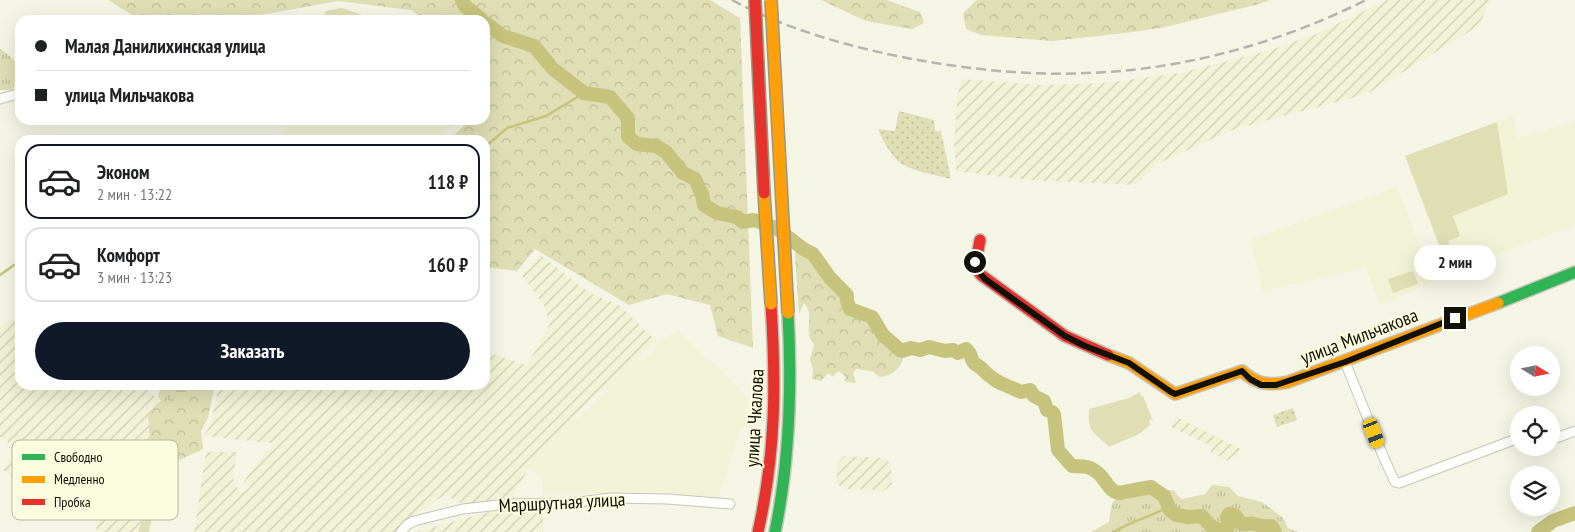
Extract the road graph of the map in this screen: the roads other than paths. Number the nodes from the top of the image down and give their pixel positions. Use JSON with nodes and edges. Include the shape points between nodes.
{"nodes":[{"id":1,"x":755,"y":0,"type":"edge"},
{"id":2,"x":771,"y":0,"type":"edge"},
{"id":3,"x":15,"y":95,"type":"edge"},
{"id":4,"x":0,"y":99,"type":"edge"},
{"id":5,"x":980,"y":240,"type":"dead end"},
{"id":6,"x":1575,"y":272,"type":"edge"},
{"id":7,"x":1345,"y":362,"type":"junction"},
{"id":8,"x":1575,"y":430,"type":"edge"},
{"id":9,"x":1560,"y":436,"type":"edge"},
{"id":10,"x":1510,"y":441,"type":"edge"},
{"id":11,"x":730,"y":504,"type":"dead end"},
{"id":12,"x":401,"y":532,"type":"edge"},
{"id":13,"x":758,"y":532,"type":"edge"},
{"id":14,"x":775,"y":532,"type":"edge"}],
"edges":[{"from":1,"to":13,"type":"main road","name":"улица Чкалова","bridge":true,"via":[[775,371],[774,434]]},
{"from":2,"to":14,"type":"main road","name":"улица Чкалова","bridge":true,"via":[[792,370],[786,473]]},
{"from":3,"to":4,"type":"street"},
{"from":5,"to":7,"type":"main road","name":"улица Мильчакова","via":[[976,267],[990,284],[1065,336],[1129,363],[1171,392],[1179,394],[1242,371],[1255,382],[1267,386]]},
{"from":6,"to":7,"type":"main road","name":"улица Мильчакова"},
{"from":7,"to":10,"type":"street","via":[[1383,456],[1399,484]]},
{"from":8,"to":9,"type":"street"},
{"from":11,"to":12,"type":"street","name":"Маршрутная улица","via":[[610,498],[572,503],[492,505],[417,520]]}]}
